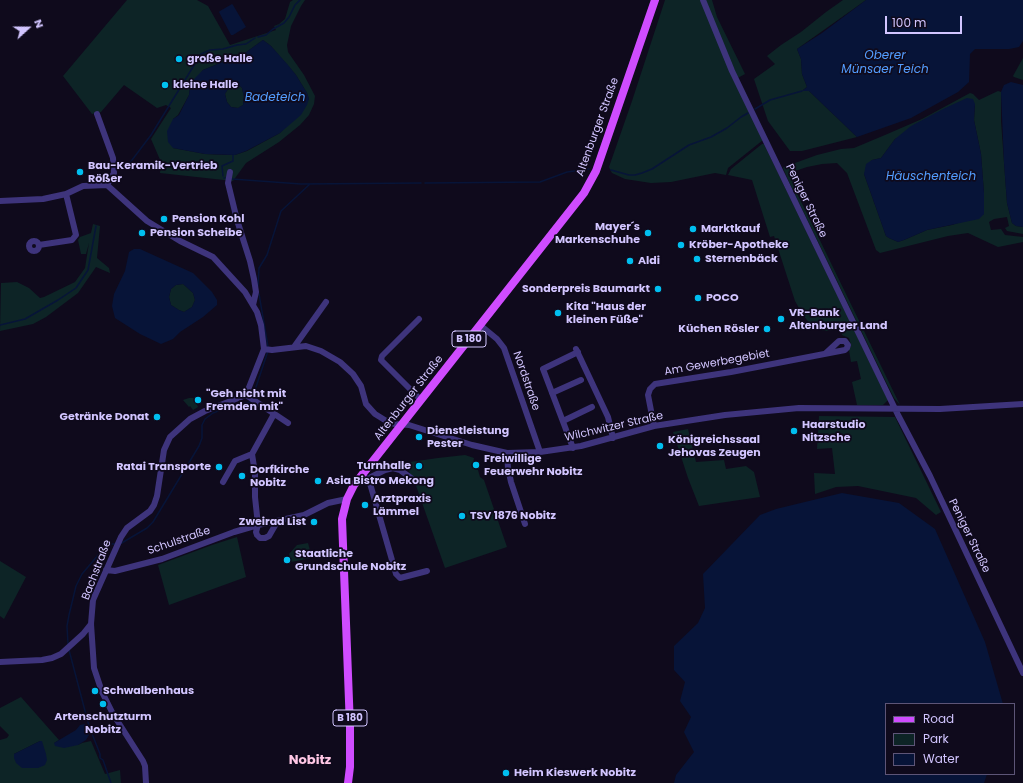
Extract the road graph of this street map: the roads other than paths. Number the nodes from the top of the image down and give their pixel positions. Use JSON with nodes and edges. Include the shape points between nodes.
{"nodes":[{"id":1,"x":655,"y":0,"type":"edge"},
{"id":2,"x":703,"y":0,"type":"edge"},
{"id":3,"x":97,"y":114,"type":"dead end"},
{"id":4,"x":230,"y":172,"type":"dead end"},
{"id":5,"x":107,"y":185,"type":"junction"},
{"id":6,"x":66,"y":194,"type":"junction"},
{"id":7,"x":0,"y":200,"type":"edge"},
{"id":8,"x":38,"y":245,"type":"dead end"},
{"id":9,"x":326,"y":302,"type":"dead end"},
{"id":10,"x":253,"y":305,"type":"junction"},
{"id":11,"x":419,"y":320,"type":"dead end"},
{"id":12,"x":480,"y":325,"type":"junction"},
{"id":13,"x":294,"y":347,"type":"junction"},
{"id":14,"x":267,"y":350,"type":"junction"},
{"id":15,"x":826,"y":353,"type":"dead end"},
{"id":16,"x":581,"y":380,"type":"dead end"},
{"id":17,"x":552,"y":393,"type":"junction"},
{"id":18,"x":249,"y":398,"type":"junction"},
{"id":19,"x":421,"y":400,"type":"junction"},
{"id":20,"x":1023,"y":404,"type":"edge"},
{"id":21,"x":592,"y":408,"type":"dead end"},
{"id":22,"x":895,"y":408,"type":"junction"},
{"id":23,"x":274,"y":414,"type":"junction"},
{"id":24,"x":563,"y":421,"type":"junction"},
{"id":25,"x":288,"y":423,"type":"dead end"},
{"id":26,"x":402,"y":424,"type":"junction"},
{"id":27,"x":654,"y":426,"type":"junction"},
{"id":28,"x":613,"y":438,"type":"junction"},
{"id":29,"x":574,"y":448,"type":"junction"},
{"id":30,"x":540,"y":452,"type":"junction"},
{"id":31,"x":507,"y":453,"type":"junction"},
{"id":32,"x":252,"y":454,"type":"junction"},
{"id":33,"x":361,"y":476,"type":"junction"},
{"id":34,"x":411,"y":478,"type":"dead end"},
{"id":35,"x":369,"y":480,"type":"junction"},
{"id":36,"x":223,"y":482,"type":"dead end"},
{"id":37,"x":347,"y":499,"type":"junction"},
{"id":38,"x":277,"y":522,"type":"junction"},
{"id":39,"x":525,"y":524,"type":"dead end"},
{"id":40,"x":258,"y":525,"type":"junction"},
{"id":41,"x":106,"y":570,"type":"junction"},
{"id":42,"x":427,"y":570,"type":"dead end"},
{"id":43,"x":91,"y":624,"type":"junction"},
{"id":44,"x":0,"y":662,"type":"edge"},
{"id":45,"x":1023,"y":673,"type":"edge"},
{"id":46,"x":146,"y":783,"type":"edge"},
{"id":47,"x":348,"y":783,"type":"edge"}],
"edges":[{"from":1,"to":12,"type":"main road","name":"Altenburger Straße","number":"B 180","via":[[595,174],[567,216]]},
{"from":2,"to":22,"type":"street","name":"Peniger Straße","via":[[732,71]]},
{"from":3,"to":5,"type":"street","via":[[113,158],[114,173]]},
{"from":4,"to":10,"type":"street","via":[[228,183],[254,279],[256,292]]},
{"from":5,"to":6,"type":"street","via":[[83,186]]},
{"from":5,"to":10,"type":"street","via":[[147,221],[213,257],[245,292]]},
{"from":6,"to":7,"type":"street","via":[[43,199]]},
{"from":6,"to":8,"type":"street","via":[[76,235],[72,240]]},
{"from":9,"to":13,"type":"street"},
{"from":10,"to":14,"type":"street"},
{"from":11,"to":19,"type":"street","via":[[382,356],[381,360]]},
{"from":12,"to":19,"type":"main road","name":"Altenburger Straße","number":"B 180"},
{"from":12,"to":30,"type":"street","name":"Nordstraße","via":[[504,348]]},
{"from":13,"to":14,"type":"street","name":"Wilchwitzer Straße"},
{"from":13,"to":26,"type":"street","name":"Wilchwitzer Straße","via":[[306,346],[340,362],[353,374],[361,386],[366,404],[375,414],[388,422]]},
{"from":14,"to":18,"type":"street"},
{"from":15,"to":27,"type":"street","name":"Am Gewerbegebiet","via":[[655,384],[648,395]]},
{"from":16,"to":17,"type":"street"},
{"from":17,"to":24,"type":"street"},
{"from":17,"to":28,"type":"street","via":[[543,369],[577,350],[608,417]]},
{"from":18,"to":23,"type":"street"},
{"from":18,"to":41,"type":"street","name":"Bachstraße","via":[[205,411],[190,419],[170,437],[164,450],[154,505],[127,528]]},
{"from":19,"to":26,"type":"main road","name":"Altenburger Straße","number":"B 180"},
{"from":20,"to":22,"type":"street","via":[[966,408]]},
{"from":21,"to":24,"type":"street"},
{"from":22,"to":27,"type":"street","name":"Wilchwitzer Straße","via":[[799,408],[725,415]]},
{"from":22,"to":45,"type":"street","name":"Peniger Straße"},
{"from":23,"to":25,"type":"street"},
{"from":23,"to":32,"type":"street"},
{"from":24,"to":29,"type":"street"},
{"from":26,"to":31,"type":"street","name":"Wilchwitzer Straße"},
{"from":26,"to":33,"type":"main road","name":"Altenburger Straße","number":"B 180"},
{"from":27,"to":28,"type":"street","name":"Wilchwitzer Straße"},
{"from":28,"to":29,"type":"street","name":"Wilchwitzer Straße"},
{"from":29,"to":30,"type":"street","name":"Wilchwitzer Straße"},
{"from":30,"to":31,"type":"street","name":"Wilchwitzer Straße"},
{"from":31,"to":39,"type":"street","via":[[511,482]]},
{"from":32,"to":36,"type":"street","via":[[235,460]]},
{"from":32,"to":40,"type":"street"},
{"from":33,"to":35,"type":"street"},
{"from":33,"to":37,"type":"main road","name":"Altenburger Straße","number":"B 180"},
{"from":34,"to":35,"type":"street","via":[[393,468],[384,470]]},
{"from":35,"to":42,"type":"street","via":[[396,574],[398,577],[404,577]]},
{"from":37,"to":38,"type":"street","name":"Schulstraße","via":[[328,503],[304,515]]},
{"from":37,"to":47,"type":"main road","name":"Altenburger Straße","number":"B 180","via":[[342,519],[350,727]]},
{"from":38,"to":40,"type":"street","name":"Schulstraße"},
{"from":38,"to":40,"type":"street","via":[[265,538],[257,535]]},
{"from":40,"to":41,"type":"street","name":"Schulstraße","via":[[162,558],[115,571]]},
{"from":41,"to":43,"type":"street","name":"Bachstraße","via":[[93,600]]},
{"from":43,"to":44,"type":"street","via":[[61,654],[42,660]]},
{"from":43,"to":46,"type":"street","name":"Bachstraße","via":[[94,668],[102,692],[143,761]]}]}
